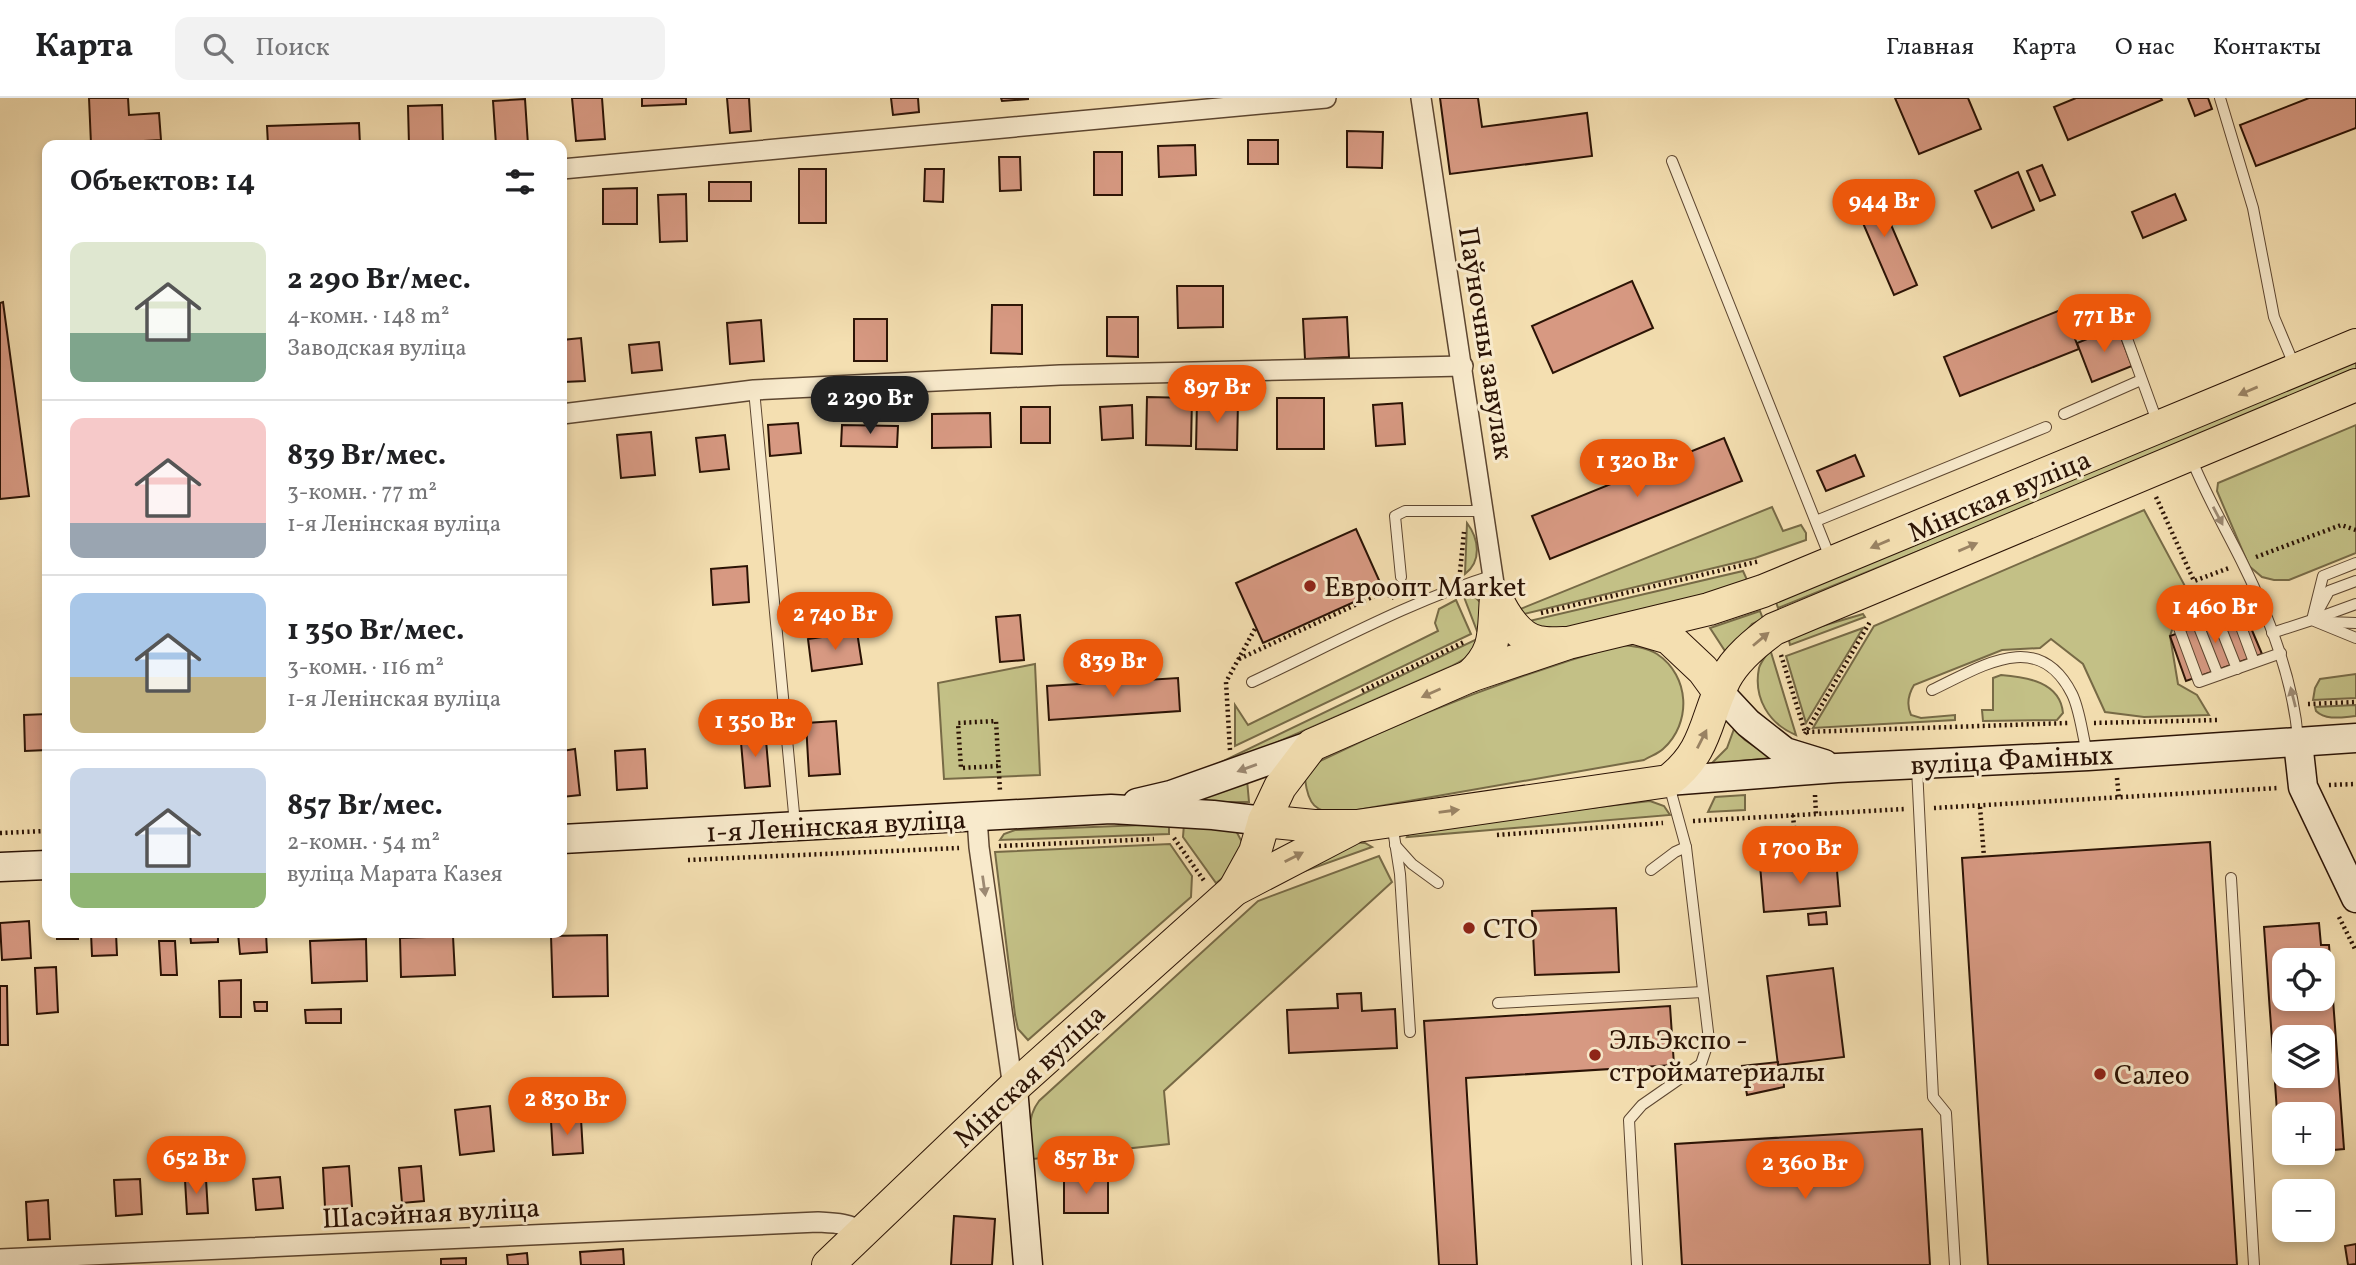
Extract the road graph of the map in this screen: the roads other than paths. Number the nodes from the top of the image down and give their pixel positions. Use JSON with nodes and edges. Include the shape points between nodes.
{"nodes":[{"id":1,"x":1326,"y":98,"type":"edge"},
{"id":2,"x":1421,"y":98,"type":"edge"},
{"id":3,"x":2220,"y":98,"type":"edge"},
{"id":4,"x":1672,"y":161,"type":"dead end"},
{"id":5,"x":567,"y":169,"type":"edge"},
{"id":6,"x":2073,"y":318,"type":"dead end"},
{"id":7,"x":2356,"y":345,"type":"edge"},
{"id":8,"x":1463,"y":366,"type":"junction"},
{"id":9,"x":2297,"y":370,"type":"junction"},
{"id":10,"x":2141,"y":380,"type":"junction"},
{"id":11,"x":2356,"y":385,"type":"edge"},
{"id":12,"x":754,"y":390,"type":"junction"},
{"id":13,"x":567,"y":413,"type":"edge"},
{"id":14,"x":2064,"y":414,"type":"dead end"},
{"id":15,"x":2046,"y":427,"type":"dead end"},
{"id":16,"x":2159,"y":428,"type":"junction"},
{"id":17,"x":2189,"y":454,"type":"junction"},
{"id":18,"x":1475,"y":510,"type":"junction"},
{"id":19,"x":1816,"y":521,"type":"junction"},
{"id":20,"x":1833,"y":563,"type":"junction"},
{"id":21,"x":2356,"y":563,"type":"edge"},
{"id":22,"x":1401,"y":577,"type":"dead end"},
{"id":23,"x":2356,"y":581,"type":"edge"},
{"id":24,"x":2258,"y":598,"type":"junction"},
{"id":25,"x":2356,"y":604,"type":"edge"},
{"id":26,"x":1499,"y":606,"type":"junction"},
{"id":27,"x":2234,"y":608,"type":"junction"},
{"id":28,"x":2216,"y":615,"type":"junction"},
{"id":29,"x":2312,"y":620,"type":"junction"},
{"id":30,"x":2197,"y":622,"type":"junction"},
{"id":31,"x":2356,"y":623,"type":"edge"},
{"id":32,"x":1635,"y":628,"type":"junction"},
{"id":33,"x":2272,"y":633,"type":"junction"},
{"id":34,"x":2356,"y":638,"type":"edge"},
{"id":35,"x":1568,"y":643,"type":"junction"},
{"id":36,"x":2281,"y":653,"type":"junction"},
{"id":37,"x":2254,"y":662,"type":"junction"},
{"id":38,"x":2237,"y":669,"type":"junction"},
{"id":39,"x":2218,"y":675,"type":"junction"},
{"id":40,"x":1470,"y":676,"type":"junction"},
{"id":41,"x":1252,"y":682,"type":"dead end"},
{"id":42,"x":1932,"y":690,"type":"dead end"},
{"id":43,"x":1719,"y":692,"type":"junction"},
{"id":44,"x":2356,"y":738,"type":"edge"},
{"id":45,"x":2298,"y":742,"type":"junction"},
{"id":46,"x":1303,"y":755,"type":"junction"},
{"id":47,"x":2088,"y":756,"type":"junction"},
{"id":48,"x":1917,"y":764,"type":"junction"},
{"id":49,"x":1820,"y":767,"type":"junction"},
{"id":50,"x":1668,"y":781,"type":"junction"},
{"id":51,"x":983,"y":806,"type":"junction"},
{"id":52,"x":1111,"y":809,"type":"junction"},
{"id":53,"x":1264,"y":821,"type":"junction"},
{"id":54,"x":1324,"y":825,"type":"junction"},
{"id":55,"x":1357,"y":825,"type":"junction"},
{"id":56,"x":795,"y":828,"type":"junction"},
{"id":57,"x":1393,"y":832,"type":"junction"},
{"id":58,"x":567,"y":839,"type":"edge"},
{"id":59,"x":1686,"y":847,"type":"junction"},
{"id":60,"x":42,"y":865,"type":"edge"},
{"id":61,"x":0,"y":867,"type":"edge"},
{"id":62,"x":1651,"y":870,"type":"dead end"},
{"id":63,"x":2231,"y":878,"type":"dead end"},
{"id":64,"x":1438,"y":883,"type":"dead end"},
{"id":65,"x":1221,"y":889,"type":"junction"},
{"id":66,"x":2356,"y":898,"type":"edge"},
{"id":67,"x":1703,"y":992,"type":"junction"},
{"id":68,"x":1498,"y":1003,"type":"dead end"},
{"id":69,"x":1410,"y":1032,"type":"dead end"},
{"id":70,"x":1013,"y":1088,"type":"junction"},
{"id":71,"x":863,"y":1232,"type":"junction"},
{"id":72,"x":0,"y":1259,"type":"edge"},
{"id":73,"x":828,"y":1265,"type":"edge"},
{"id":74,"x":1028,"y":1265,"type":"edge"},
{"id":75,"x":1637,"y":1265,"type":"edge"},
{"id":76,"x":1955,"y":1265,"type":"edge"},
{"id":77,"x":2254,"y":1265,"type":"edge"}],
"edges":[{"from":1,"to":5,"type":"street"},
{"from":2,"to":8,"type":"street","name":"Паўночны завулак"},
{"from":3,"to":9,"type":"lane","via":[[2253,208],[2274,317]]},
{"from":4,"to":19,"type":"lane"},
{"from":6,"to":10,"type":"lane","via":[[2113,300]]},
{"from":7,"to":9,"type":"main road","name":"Мінская вуліца"},
{"from":8,"to":12,"type":"street","via":[[1060,375]]},
{"from":8,"to":18,"type":"street","name":"Паўночны завулак"},
{"from":9,"to":16,"type":"main road","name":"Мінская вуліца","one_way":true},
{"from":10,"to":14,"type":"lane"},
{"from":10,"to":16,"type":"lane"},
{"from":11,"to":17,"type":"main road","name":"Мінская вуліца"},
{"from":12,"to":13,"type":"street"},
{"from":12,"to":56,"type":"lane"},
{"from":15,"to":19,"type":"lane"},
{"from":16,"to":20,"type":"main road","name":"Мінская вуліца","one_way":true},
{"from":17,"to":24,"type":"lane","one_way":true},
{"from":43,"to":17,"type":"main road","name":"Мінская вуліца","one_way":true,"via":[[1734,665],[1774,629]]},
{"from":18,"to":22,"type":"lane","via":[[1405,511],[1395,516]]},
{"from":18,"to":26,"type":"street","name":"Паўночны завулак"},
{"from":19,"to":20,"type":"lane"},
{"from":20,"to":32,"type":"main road","name":"Мінская вуліца","via":[[1759,576],[1709,609]]},
{"from":21,"to":29,"type":"lane","via":[[2323,576]]},
{"from":23,"to":29,"type":"lane","via":[[2329,591]]},
{"from":24,"to":27,"type":"lane"},
{"from":24,"to":33,"type":"lane"},
{"from":25,"to":29,"type":"lane"},
{"from":26,"to":35,"type":"main road","via":[[1523,636],[1537,642]]},
{"from":26,"to":40,"type":"main road","via":[[1492,648]]},
{"from":26,"to":41,"type":"lane","via":[[1455,588]]},
{"from":27,"to":28,"type":"lane"},
{"from":27,"to":37,"type":"lane"},
{"from":28,"to":30,"type":"lane"},
{"from":28,"to":38,"type":"lane"},
{"from":29,"to":31,"type":"lane"},
{"from":29,"to":33,"type":"lane"},
{"from":29,"to":34,"type":"lane"},
{"from":30,"to":39,"type":"lane"},
{"from":30,"to":39,"type":"lane","via":[[2179,628],[2199,682]]},
{"from":32,"to":35,"type":"main road","name":"Мінская вуліца"},
{"from":32,"to":43,"type":"main road","via":[[1669,638]]},
{"from":33,"to":36,"type":"lane"},
{"from":35,"to":40,"type":"main road"},
{"from":36,"to":37,"type":"lane"},
{"from":45,"to":36,"type":"lane","one_way":true,"via":[[2295,704]]},
{"from":37,"to":38,"type":"lane"},
{"from":38,"to":39,"type":"lane"},
{"from":40,"to":46,"type":"main road","one_way":true},
{"from":42,"to":47,"type":"lane","via":[[1996,660],[2022,655],[2051,665],[2073,695]]},
{"from":43,"to":49,"type":"main road","via":[[1785,752]]},
{"from":50,"to":43,"type":"main road","name":"Мінская вуліца","one_way":true,"via":[[1683,770],[1703,739]]},
{"from":44,"to":45,"type":"main road","name":"вуліца Фаміных"},
{"from":45,"to":47,"type":"main road","name":"вуліца Фаміных"},
{"from":45,"to":66,"type":"main road","via":[[2303,787]]},
{"from":46,"to":52,"type":"main road","one_way":true},
{"from":46,"to":53,"type":"main road","via":[[1280,787]]},
{"from":46,"to":54,"type":"main road","via":[[1291,779],[1292,793],[1297,808]]},
{"from":47,"to":48,"type":"main road","name":"вуліца Фаміных"},
{"from":48,"to":49,"type":"main road","name":"вуліца Фаміных"},
{"from":48,"to":76,"type":"lane","via":[[1933,1097],[1947,1113]]},
{"from":49,"to":50,"type":"main road","name":"вуліца Фаміных"},
{"from":57,"to":50,"type":"main road","one_way":true},
{"from":50,"to":59,"type":"lane"},
{"from":51,"to":52,"type":"main road","name":"1-я Ленінская вуліца"},
{"from":51,"to":56,"type":"main road","name":"1-я Ленінская вуліца"},
{"from":51,"to":70,"type":"street","one_way":true,"via":[[979,847]]},
{"from":52,"to":53,"type":"main road"},
{"from":53,"to":54,"type":"main road"},
{"from":53,"to":65,"type":"main road","via":[[1255,852]]},
{"from":54,"to":55,"type":"main road"},
{"from":55,"to":57,"type":"main road"},
{"from":65,"to":55,"type":"main road","one_way":true},
{"from":56,"to":58,"type":"main road","name":"1-я Ленінская вуліца"},
{"from":57,"to":64,"type":"lane","via":[[1412,864]]},
{"from":57,"to":69,"type":"lane"},
{"from":59,"to":62,"type":"lane"},
{"from":59,"to":67,"type":"lane"},
{"from":60,"to":61,"type":"main road"},
{"from":63,"to":77,"type":"lane"},
{"from":65,"to":70,"type":"main road","name":"Мінская вуліца"},
{"from":67,"to":68,"type":"lane"},
{"from":67,"to":75,"type":"lane","via":[[1709,1040],[1701,1064],[1642,1105],[1629,1120]]},
{"from":70,"to":71,"type":"main road","name":"Мінская вуліца"},
{"from":70,"to":74,"type":"main road"},
{"from":71,"to":72,"type":"street","name":"Шасэйная вуліца","via":[[818,1222]]},
{"from":71,"to":73,"type":"main road","name":"Мінская вуліца"}]}
